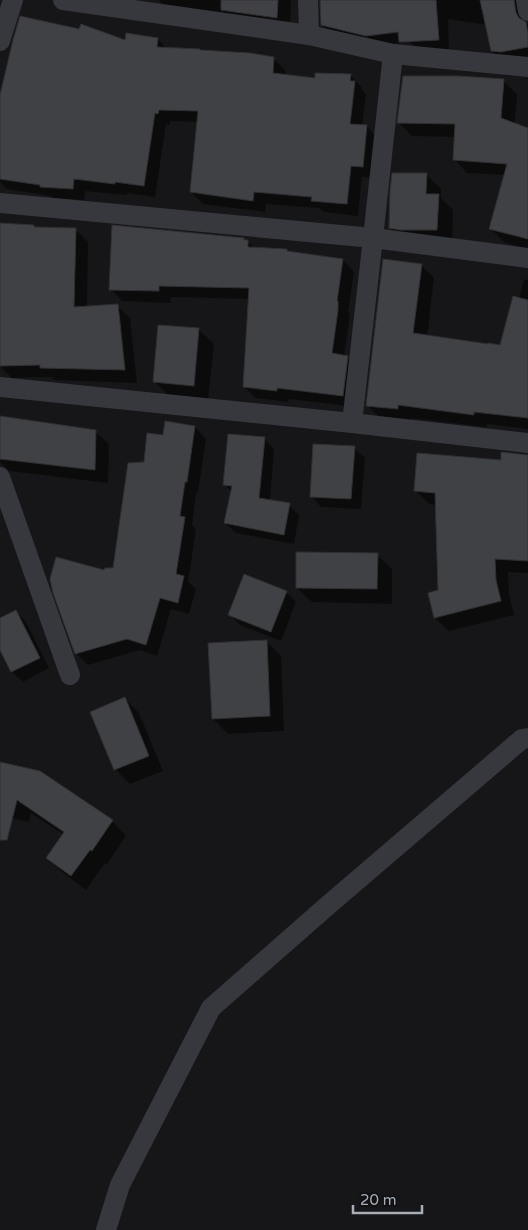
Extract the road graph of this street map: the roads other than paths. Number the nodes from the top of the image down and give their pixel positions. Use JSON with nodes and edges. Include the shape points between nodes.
{"nodes":[{"id":1,"x":13,"y":0,"type":"edge"},
{"id":2,"x":63,"y":0,"type":"edge"},
{"id":3,"x":308,"y":0,"type":"edge"},
{"id":4,"x":526,"y":0,"type":"edge"},
{"id":5,"x":528,"y":11,"type":"edge"},
{"id":6,"x":309,"y":35,"type":"junction"},
{"id":7,"x":0,"y":41,"type":"edge"},
{"id":8,"x":392,"y":54,"type":"junction"},
{"id":9,"x":528,"y":67,"type":"edge"},
{"id":10,"x":0,"y":203,"type":"edge"},
{"id":11,"x":374,"y":238,"type":"junction"},
{"id":12,"x":528,"y":258,"type":"edge"},
{"id":13,"x":0,"y":387,"type":"edge"},
{"id":14,"x":352,"y":423,"type":"junction"},
{"id":15,"x":528,"y":443,"type":"edge"},
{"id":16,"x":0,"y":477,"type":"edge"},
{"id":17,"x":70,"y":675,"type":"dead end"},
{"id":18,"x":528,"y":738,"type":"edge"},
{"id":19,"x":106,"y":1230,"type":"edge"}],
"edges":[{"from":1,"to":7,"type":"street"},
{"from":2,"to":6,"type":"street"},
{"from":3,"to":6,"type":"street"},
{"from":4,"to":5,"type":"street"},
{"from":6,"to":8,"type":"street"},
{"from":8,"to":9,"type":"street"},
{"from":8,"to":11,"type":"street"},
{"from":10,"to":11,"type":"street"},
{"from":11,"to":12,"type":"street"},
{"from":11,"to":14,"type":"street"},
{"from":13,"to":14,"type":"street"},
{"from":14,"to":15,"type":"street"},
{"from":16,"to":17,"type":"street"},
{"from":18,"to":19,"type":"street","via":[[522,739],[211,1008],[120,1184]]}]}
